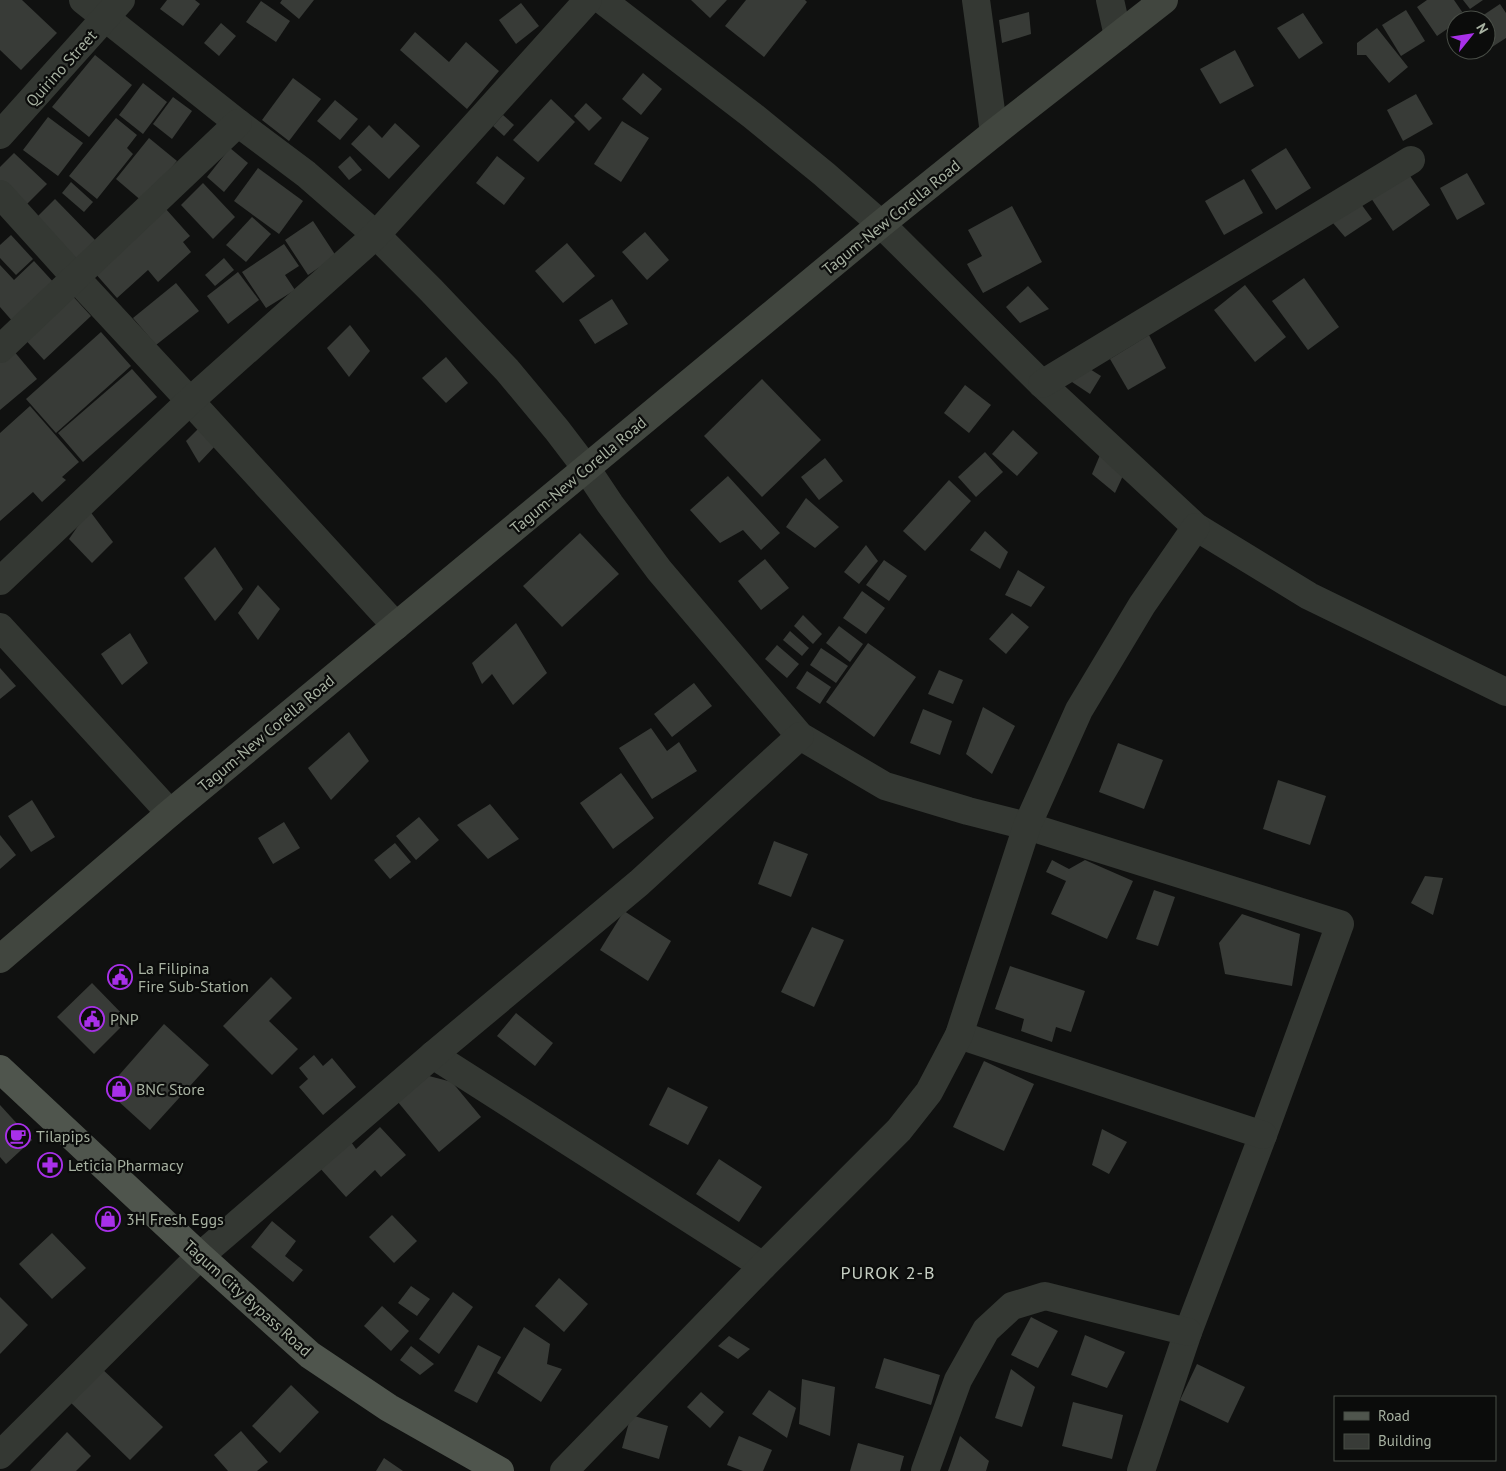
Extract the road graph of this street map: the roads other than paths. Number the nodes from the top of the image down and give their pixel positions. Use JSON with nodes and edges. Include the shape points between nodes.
{"nodes":[{"id":1,"x":83,"y":0,"type":"edge"},
{"id":2,"x":588,"y":0,"type":"edge"},
{"id":3,"x":602,"y":0,"type":"edge"},
{"id":4,"x":976,"y":0,"type":"edge"},
{"id":5,"x":1110,"y":0,"type":"edge"},
{"id":6,"x":1164,"y":0,"type":"edge"},
{"id":7,"x":113,"y":9,"type":"edge"},
{"id":8,"x":1118,"y":36,"type":"junction"},
{"id":9,"x":238,"y":123,"type":"junction"},
{"id":10,"x":994,"y":133,"type":"junction"},
{"id":11,"x":0,"y":135,"type":"edge"},
{"id":12,"x":1411,"y":160,"type":"dead end"},
{"id":13,"x":0,"y":194,"type":"edge"},
{"id":14,"x":881,"y":224,"type":"junction"},
{"id":15,"x":376,"y":235,"type":"junction"},
{"id":16,"x":75,"y":277,"type":"junction"},
{"id":17,"x":0,"y":349,"type":"edge"},
{"id":18,"x":1042,"y":384,"type":"junction"},
{"id":19,"x":190,"y":401,"type":"junction"},
{"id":20,"x":586,"y":468,"type":"junction"},
{"id":21,"x":1196,"y":527,"type":"junction"},
{"id":22,"x":0,"y":581,"type":"edge"},
{"id":23,"x":396,"y":626,"type":"junction"},
{"id":24,"x":0,"y":627,"type":"edge"},
{"id":25,"x":1506,"y":692,"type":"edge"},
{"id":26,"x":800,"y":736,"type":"junction"},
{"id":27,"x":170,"y":813,"type":"junction"},
{"id":28,"x":1028,"y":826,"type":"junction"},
{"id":29,"x":0,"y":959,"type":"edge"},
{"id":30,"x":959,"y":1035,"type":"junction"},
{"id":31,"x":433,"y":1055,"type":"junction"},
{"id":32,"x":0,"y":1069,"type":"edge"},
{"id":33,"x":1263,"y":1135,"type":"junction"},
{"id":34,"x":200,"y":1256,"type":"junction"},
{"id":35,"x":763,"y":1266,"type":"junction"},
{"id":36,"x":1188,"y":1332,"type":"junction"},
{"id":37,"x":0,"y":1456,"type":"edge"},
{"id":38,"x":500,"y":1471,"type":"edge"},
{"id":39,"x":564,"y":1471,"type":"edge"},
{"id":40,"x":925,"y":1471,"type":"edge"},
{"id":41,"x":1141,"y":1471,"type":"edge"}],
"edges":[{"from":1,"to":7,"type":"street"},
{"from":2,"to":15,"type":"street"},
{"from":3,"to":14,"type":"street","via":[[753,116]]},
{"from":4,"to":10,"type":"street"},
{"from":5,"to":8,"type":"street"},
{"from":6,"to":8,"type":"main road","name":"Tagum-New Corella Road"},
{"from":7,"to":9,"type":"street"},
{"from":7,"to":11,"type":"street","name":"Quirino Street"},
{"from":8,"to":10,"type":"main road","name":"Tagum-New Corella Road"},
{"from":9,"to":15,"type":"street","via":[[306,174]]},
{"from":9,"to":16,"type":"street"},
{"from":10,"to":14,"type":"main road","name":"Tagum-New Corella Road"},
{"from":12,"to":18,"type":"street"},
{"from":13,"to":16,"type":"street"},
{"from":14,"to":18,"type":"street"},
{"from":14,"to":20,"type":"main road","name":"Tagum-New Corella Road"},
{"from":15,"to":19,"type":"street"},
{"from":15,"to":20,"type":"street","via":[[507,370]]},
{"from":16,"to":17,"type":"street"},
{"from":16,"to":19,"type":"street"},
{"from":18,"to":21,"type":"street"},
{"from":19,"to":22,"type":"street"},
{"from":19,"to":23,"type":"street"},
{"from":20,"to":23,"type":"main road","name":"Tagum-New Corella Road"},
{"from":20,"to":26,"type":"street","via":[[659,570]]},
{"from":21,"to":25,"type":"street","via":[[1310,596]]},
{"from":21,"to":28,"type":"street","via":[[1142,605],[1079,710]]},
{"from":23,"to":27,"type":"main road","name":"Tagum-New Corella Road"},
{"from":24,"to":27,"type":"street"},
{"from":26,"to":28,"type":"street","via":[[885,786]]},
{"from":26,"to":31,"type":"street","via":[[639,883]]},
{"from":27,"to":29,"type":"main road","name":"Tagum-New Corella Road"},
{"from":28,"to":30,"type":"street"},
{"from":28,"to":33,"type":"street","via":[[1340,924]]},
{"from":30,"to":33,"type":"street"},
{"from":30,"to":35,"type":"street","via":[[929,1092],[899,1130]]},
{"from":31,"to":34,"type":"street"},
{"from":31,"to":35,"type":"street"},
{"from":32,"to":34,"type":"main road","name":"Tagum City Bypass Road"},
{"from":33,"to":36,"type":"street"},
{"from":34,"to":37,"type":"street"},
{"from":34,"to":38,"type":"main road","name":"Tagum City Bypass Road","via":[[310,1355],[389,1408]]},
{"from":35,"to":39,"type":"street"},
{"from":36,"to":40,"type":"street","via":[[1045,1296],[1012,1306],[986,1330],[958,1380]]},
{"from":36,"to":41,"type":"street"}]}
